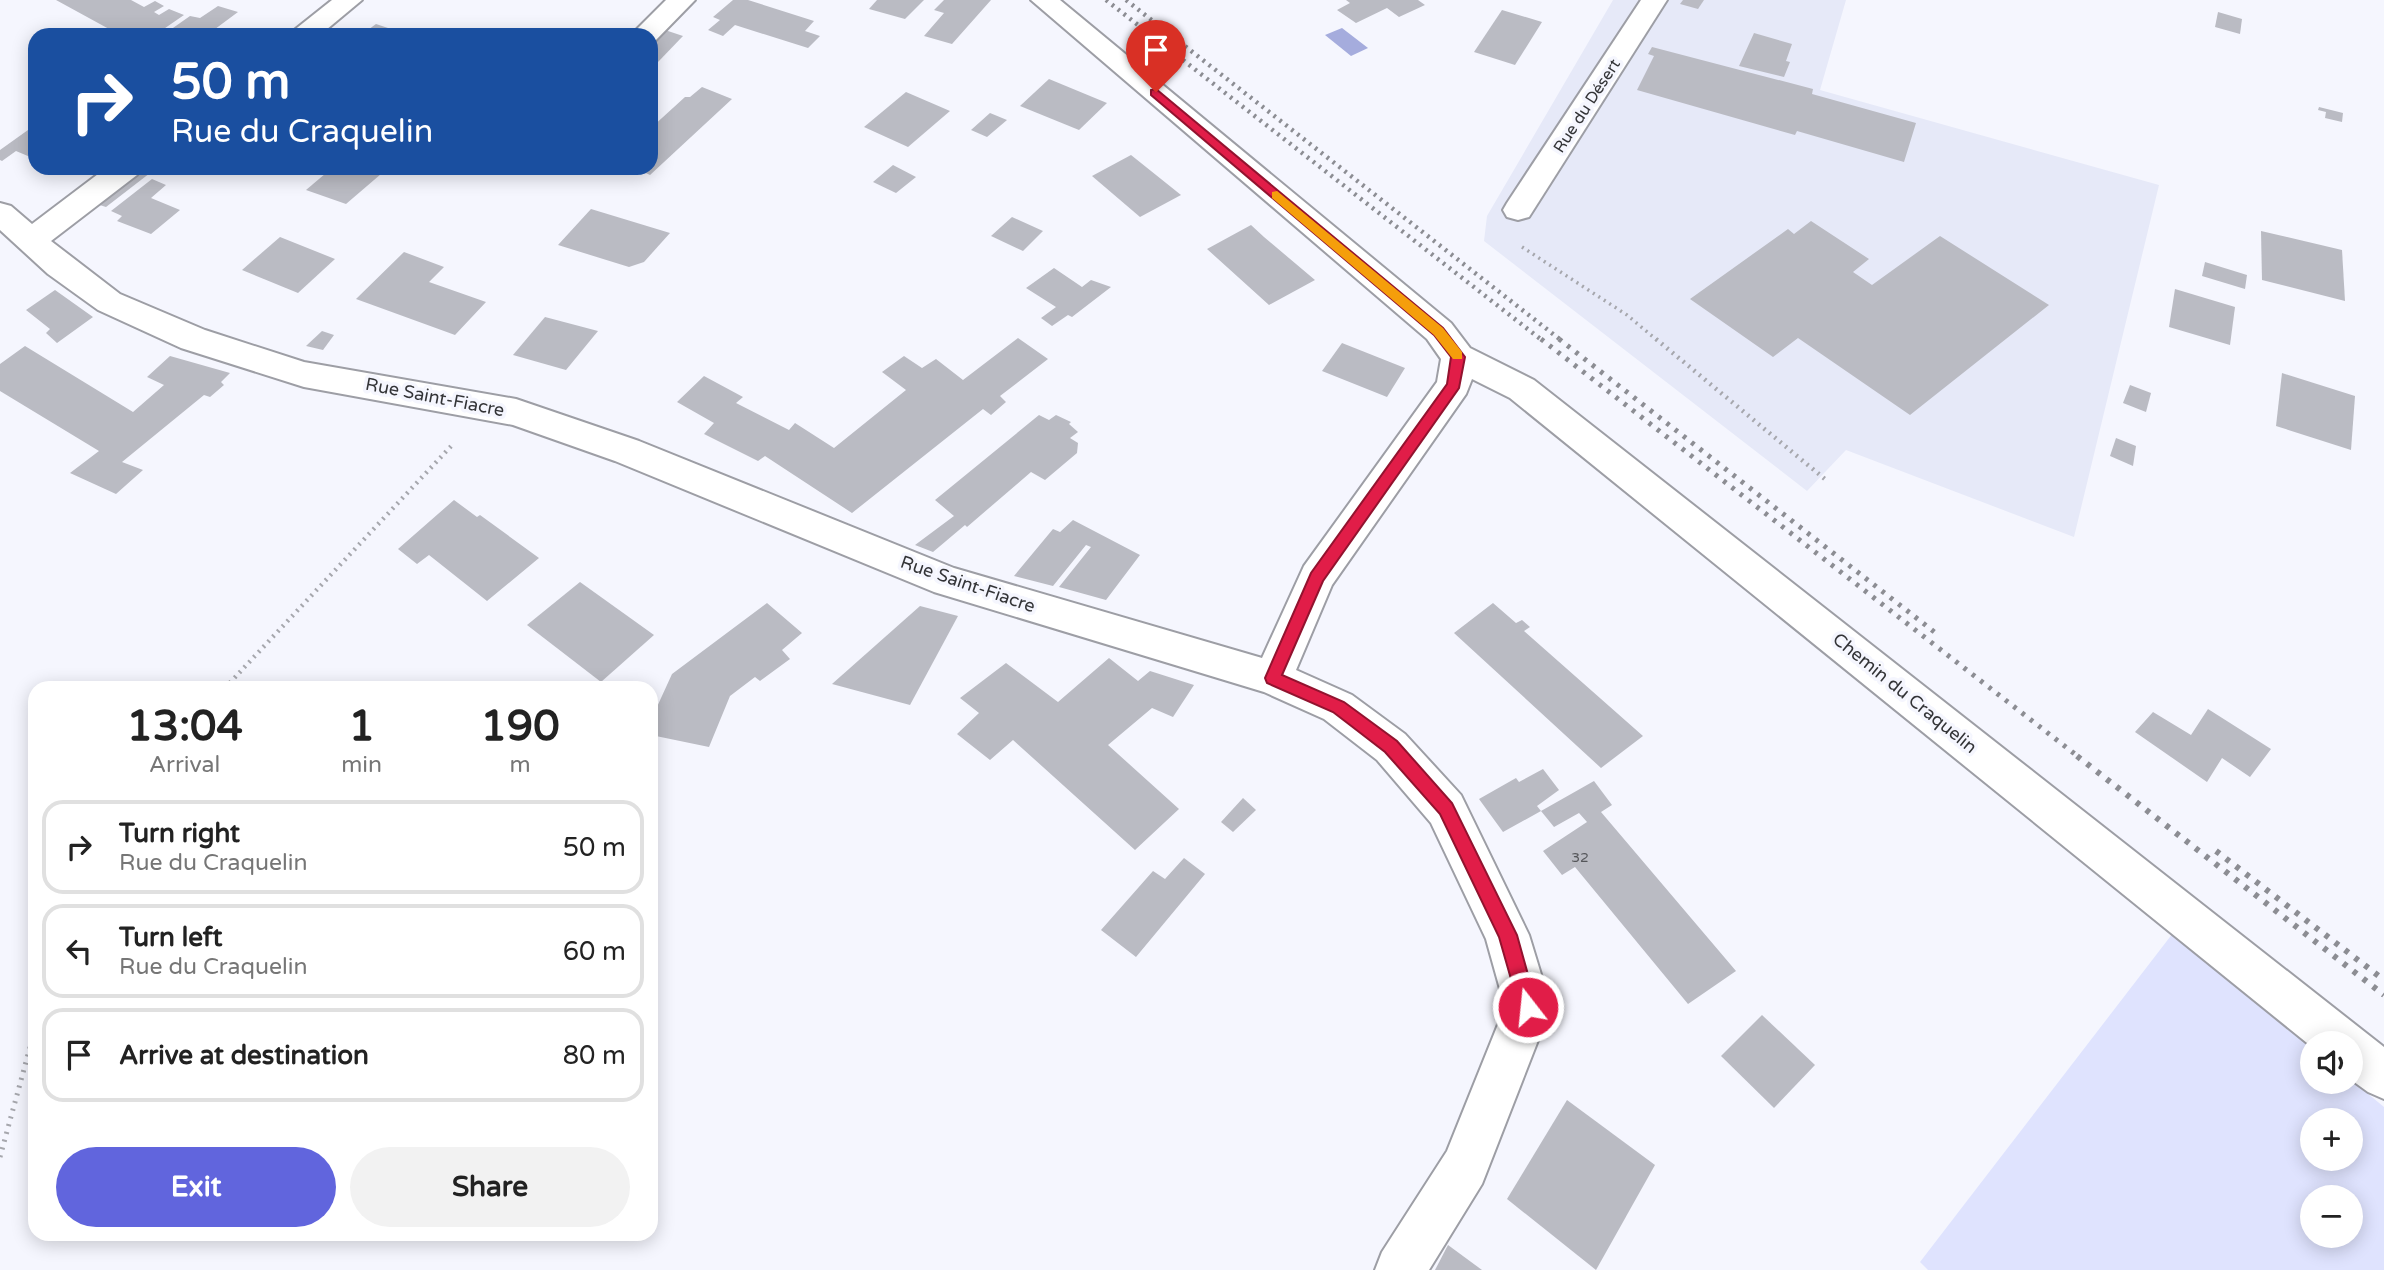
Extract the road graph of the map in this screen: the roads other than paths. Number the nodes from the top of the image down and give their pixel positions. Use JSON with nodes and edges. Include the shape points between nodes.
{"nodes":[{"id":1,"x":349,"y":0,"type":"edge"},
{"id":2,"x":682,"y":0,"type":"edge"},
{"id":3,"x":1044,"y":0,"type":"edge"},
{"id":4,"x":1654,"y":0,"type":"edge"},
{"id":5,"x":311,"y":28,"type":"edge"},
{"id":6,"x":652,"y":28,"type":"edge"},
{"id":7,"x":117,"y":175,"type":"edge"},
{"id":8,"x":1518,"y":210,"type":"road end"},
{"id":9,"x":0,"y":213,"type":"edge"},
{"id":10,"x":30,"y":241,"type":"junction"},
{"id":11,"x":1458,"y":357,"type":"junction"},
{"id":12,"x":1273,"y":678,"type":"junction"},
{"id":13,"x":2328,"y":1031,"type":"edge"},
{"id":14,"x":2363,"y":1059,"type":"edge"},
{"id":15,"x":2384,"y":1076,"type":"edge"},
{"id":16,"x":1399,"y":1270,"type":"edge"}],
"edges":[{"from":1,"to":5,"type":"street"},
{"from":2,"to":6,"type":"street"},
{"from":3,"to":11,"type":"street","via":[[1438,331]]},
{"from":4,"to":8,"type":"street","name":"Rue du Désert"},
{"from":7,"to":10,"type":"street"},
{"from":9,"to":10,"type":"street","name":"Rue Saint-Fiacre"},
{"from":10,"to":12,"type":"street","name":"Rue Saint-Fiacre","via":[[109,302],[193,339],[304,374],[516,412],[626,450],[947,581]]},
{"from":11,"to":12,"type":"street","via":[[1454,385],[1317,578]]},
{"from":11,"to":13,"type":"street","name":"Chemin du Craquelin","via":[[1522,389]]},
{"from":12,"to":16,"type":"street","name":"Rue Saint-Fiacre","via":[[1338,707],[1391,747],[1446,808],[1507,935],[1528,1007],[1465,1167]]},
{"from":14,"to":15,"type":"street"}]}
